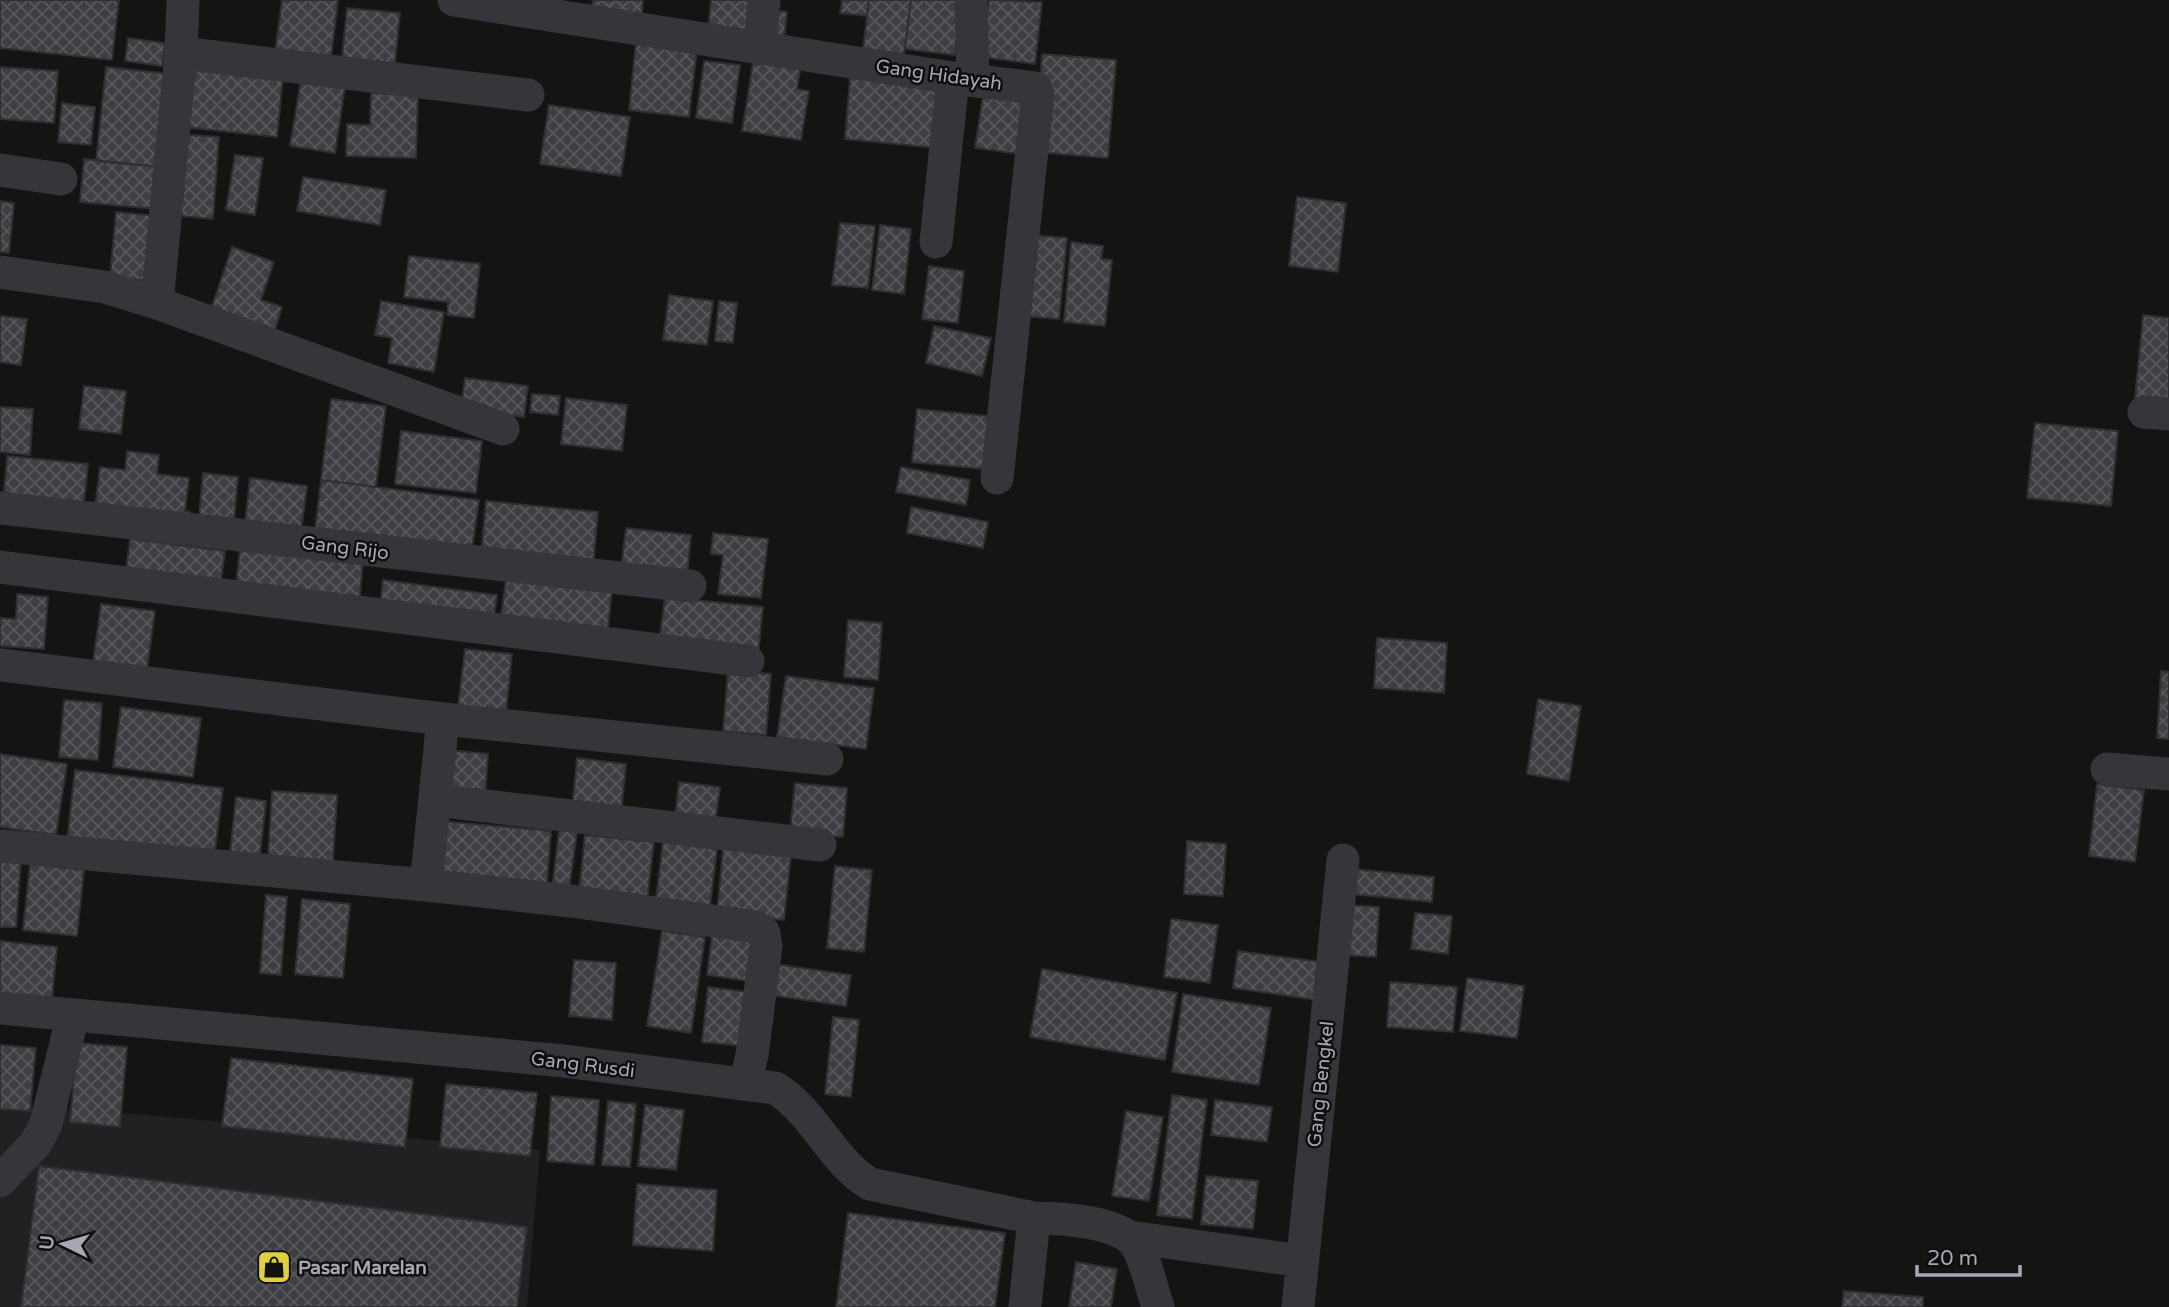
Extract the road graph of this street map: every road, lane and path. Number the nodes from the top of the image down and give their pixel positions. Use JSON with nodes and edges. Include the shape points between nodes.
{"nodes":[{"id":1,"x":183,"y":0,"type":"edge"},
{"id":2,"x":454,"y":0,"type":"edge"},
{"id":3,"x":764,"y":0,"type":"edge"},
{"id":4,"x":971,"y":0,"type":"edge"},
{"id":5,"x":760,"y":49,"type":"junction"},
{"id":6,"x":181,"y":53,"type":"junction"},
{"id":7,"x":963,"y":79,"type":"junction"},
{"id":8,"x":528,"y":94,"type":"dead end"},
{"id":9,"x":0,"y":170,"type":"edge"},
{"id":10,"x":61,"y":179,"type":"dead end"},
{"id":11,"x":936,"y":242,"type":"dead end"},
{"id":12,"x":0,"y":272,"type":"edge"},
{"id":13,"x":157,"y":303,"type":"junction"},
{"id":14,"x":503,"y":429,"type":"dead end"},
{"id":15,"x":997,"y":478,"type":"dead end"},
{"id":16,"x":0,"y":508,"type":"edge"},
{"id":17,"x":0,"y":567,"type":"edge"},
{"id":18,"x":690,"y":586,"type":"dead end"},
{"id":19,"x":748,"y":661,"type":"dead end"},
{"id":20,"x":0,"y":664,"type":"edge"},
{"id":21,"x":443,"y":719,"type":"junction"},
{"id":22,"x":827,"y":759,"type":"dead end"},
{"id":23,"x":2107,"y":769,"type":"dead end"},
{"id":24,"x":2169,"y":774,"type":"edge"},
{"id":25,"x":435,"y":800,"type":"junction"},
{"id":26,"x":820,"y":845,"type":"dead end"},
{"id":27,"x":0,"y":846,"type":"edge"},
{"id":28,"x":1343,"y":860,"type":"dead end"},
{"id":29,"x":426,"y":885,"type":"junction"},
{"id":30,"x":0,"y":1008,"type":"edge"},
{"id":31,"x":73,"y":1015,"type":"junction"},
{"id":32,"x":745,"y":1084,"type":"junction"},
{"id":33,"x":0,"y":1181,"type":"edge"},
{"id":34,"x":1034,"y":1218,"type":"junction"},
{"id":35,"x":1130,"y":1237,"type":"junction"},
{"id":36,"x":1302,"y":1261,"type":"junction"},
{"id":37,"x":1025,"y":1307,"type":"edge"},
{"id":38,"x":1158,"y":1307,"type":"edge"},
{"id":39,"x":1298,"y":1307,"type":"edge"}],
"edges":[{"from":1,"to":6,"type":"street"},
{"from":2,"to":5,"type":"street","name":"Gang Hidayah"},
{"from":3,"to":5,"type":"street"},
{"from":4,"to":7,"type":"street"},
{"from":5,"to":7,"type":"street","name":"Gang Hidayah"},
{"from":6,"to":8,"type":"street"},
{"from":6,"to":13,"type":"street"},
{"from":7,"to":11,"type":"street"},
{"from":7,"to":15,"type":"street","name":"Gang Hidayah","via":[[1029,86],[1038,94]]},
{"from":9,"to":10,"type":"street"},
{"from":12,"to":13,"type":"street","via":[[105,288]]},
{"from":13,"to":14,"type":"street"},
{"from":16,"to":18,"type":"street","name":"Gang Rijo"},
{"from":17,"to":19,"type":"street"},
{"from":20,"to":21,"type":"street"},
{"from":21,"to":22,"type":"street"},
{"from":21,"to":25,"type":"street"},
{"from":23,"to":24,"type":"street"},
{"from":25,"to":26,"type":"street"},
{"from":25,"to":29,"type":"street"},
{"from":27,"to":29,"type":"street"},
{"from":28,"to":36,"type":"street","name":"Gang Bengkel"},
{"from":29,"to":32,"type":"street","via":[[746,924],[761,930],[766,946],[763,982]]},
{"from":30,"to":31,"type":"street","name":"Gang Rusdi"},
{"from":31,"to":32,"type":"street","name":"Gang Rusdi","via":[[564,1061]]},
{"from":31,"to":33,"type":"street","via":[[47,1124],[36,1143]]},
{"from":32,"to":34,"type":"street","name":"Gang Rusdi","via":[[775,1088],[792,1098],[850,1169],[870,1184]]},
{"from":34,"to":35,"type":"street","name":"Gang Rusdi","via":[[1060,1218]]},
{"from":34,"to":37,"type":"street"},
{"from":35,"to":36,"type":"street","name":"Gang Rusdi"},
{"from":35,"to":38,"type":"street"},
{"from":36,"to":39,"type":"street","name":"Gang Bengkel"}]}
